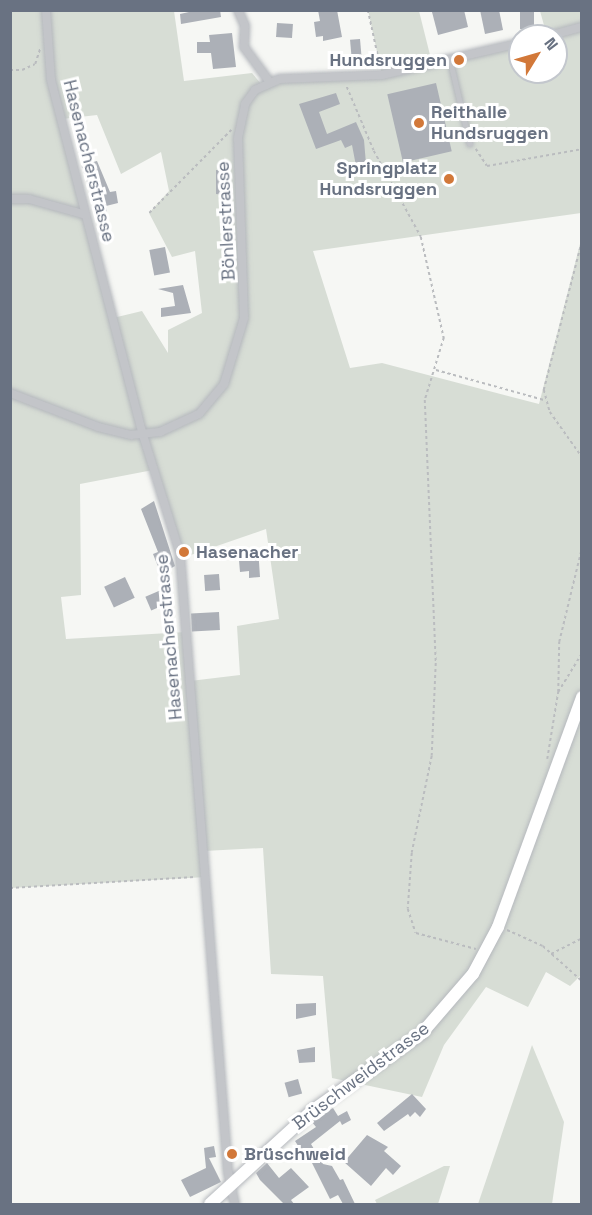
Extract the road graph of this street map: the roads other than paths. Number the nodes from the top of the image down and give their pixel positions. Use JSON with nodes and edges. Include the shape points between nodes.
{"nodes":[{"id":1,"x":46,"y":10,"type":"edge"},
{"id":2,"x":238,"y":10,"type":"edge"},
{"id":3,"x":508,"y":46,"type":"edge"},
{"id":4,"x":450,"y":59,"type":"junction"},
{"id":5,"x":269,"y":81,"type":"junction"},
{"id":6,"x":470,"y":144,"type":"road end"},
{"id":7,"x":10,"y":199,"type":"edge"},
{"id":8,"x":86,"y":215,"type":"junction"},
{"id":9,"x":10,"y":393,"type":"edge"},
{"id":10,"x":143,"y":435,"type":"junction"},
{"id":11,"x":582,"y":697,"type":"edge"},
{"id":12,"x":230,"y":1186,"type":"junction"},
{"id":13,"x":210,"y":1204,"type":"edge"},
{"id":14,"x":235,"y":1204,"type":"edge"}],
"edges":[{"from":1,"to":8,"type":"street","name":"Hasenacherstrasse","via":[[51,80]]},
{"from":2,"to":5,"type":"street","via":[[245,26],[244,47]]},
{"from":3,"to":4,"type":"street"},
{"from":4,"to":5,"type":"street","via":[[382,75]]},
{"from":4,"to":6,"type":"lane"},
{"from":5,"to":10,"type":"street","name":"Bönlerstrasse","via":[[250,96],[239,120],[246,278],[244,318],[236,355],[224,384],[199,414]]},
{"from":7,"to":8,"type":"street","via":[[29,199]]},
{"from":8,"to":10,"type":"street","name":"Hasenacherstrasse"},
{"from":9,"to":10,"type":"street","name":"Bönlerstrasse","via":[[98,428]]},
{"from":10,"to":12,"type":"street","name":"Hasenacherstrasse","via":[[181,562]]},
{"from":11,"to":12,"type":"street","name":"Brüschweidstrasse","via":[[498,927],[485,954],[453,1000],[422,1033],[312,1111]]},
{"from":12,"to":13,"type":"street","name":"Brüschweidstrasse"},
{"from":12,"to":14,"type":"street","name":"Hasenacherstrasse"}]}
